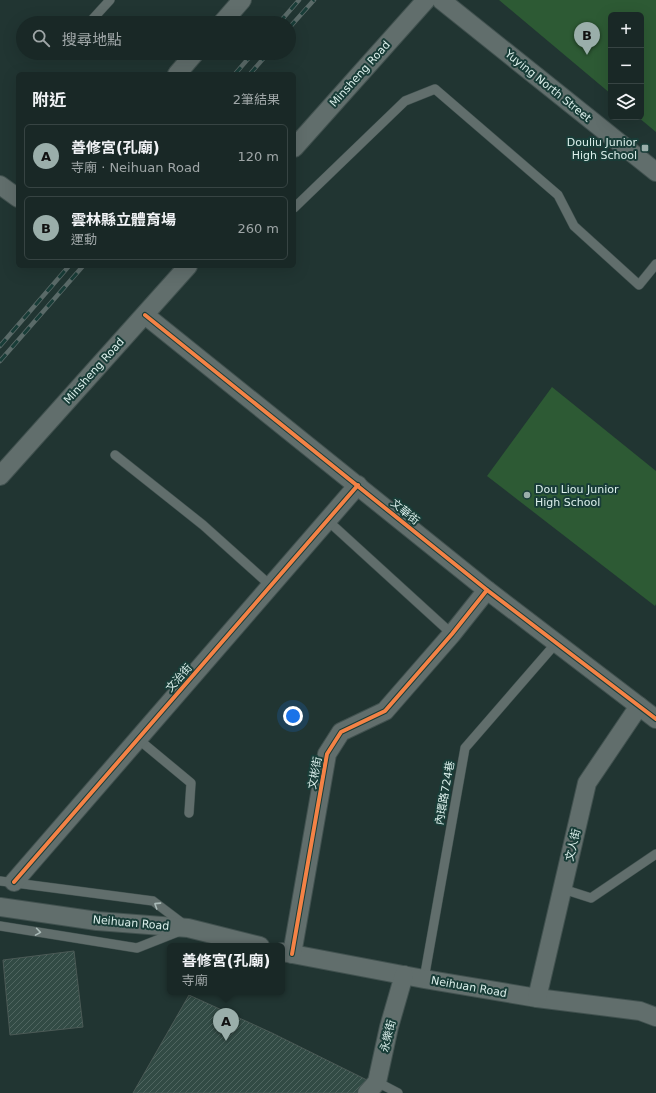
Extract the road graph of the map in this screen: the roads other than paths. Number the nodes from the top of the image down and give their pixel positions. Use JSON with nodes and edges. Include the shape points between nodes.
{"nodes":[{"id":1,"x":110,"y":0,"type":"edge"},
{"id":2,"x":242,"y":0,"type":"edge"},
{"id":3,"x":426,"y":0,"type":"edge"},
{"id":4,"x":441,"y":0,"type":"edge"},
{"id":5,"x":95,"y":16,"type":"edge"},
{"id":6,"x":228,"y":16,"type":"edge"},
{"id":7,"x":189,"y":60,"type":"edge"},
{"id":8,"x":179,"y":72,"type":"edge"},
{"id":9,"x":296,"y":146,"type":"edge"},
{"id":10,"x":656,"y":172,"type":"edge"},
{"id":11,"x":0,"y":185,"type":"edge"},
{"id":12,"x":16,"y":197,"type":"edge"},
{"id":13,"x":296,"y":206,"type":"edge"},
{"id":14,"x":656,"y":264,"type":"edge"},
{"id":15,"x":186,"y":268,"type":"edge"},
{"id":16,"x":145,"y":315,"type":"junction"},
{"id":17,"x":115,"y":455,"type":"dead end"},
{"id":18,"x":0,"y":476,"type":"edge"},
{"id":19,"x":358,"y":485,"type":"junction"},
{"id":20,"x":328,"y":520,"type":"junction"},
{"id":21,"x":271,"y":586,"type":"junction"},
{"id":22,"x":487,"y":590,"type":"junction"},
{"id":23,"x":452,"y":634,"type":"junction"},
{"id":24,"x":557,"y":642,"type":"junction"},
{"id":25,"x":639,"y":706,"type":"junction"},
{"id":26,"x":656,"y":719,"type":"edge"},
{"id":27,"x":138,"y":739,"type":"junction"},
{"id":28,"x":189,"y":813,"type":"dead end"},
{"id":29,"x":656,"y":854,"type":"edge"},
{"id":30,"x":7,"y":881,"type":"edge"},
{"id":31,"x":563,"y":889,"type":"junction"},
{"id":32,"x":0,"y":907,"type":"edge"},
{"id":33,"x":0,"y":926,"type":"edge"},
{"id":34,"x":188,"y":928,"type":"junction"},
{"id":35,"x":248,"y":943,"type":"edge"},
{"id":36,"x":287,"y":953,"type":"edge"},
{"id":37,"x":404,"y":975,"type":"junction"},
{"id":38,"x":424,"y":979,"type":"junction"},
{"id":39,"x":537,"y":998,"type":"junction"},
{"id":40,"x":656,"y":1017,"type":"edge"},
{"id":41,"x":372,"y":1087,"type":"edge"},
{"id":42,"x":398,"y":1093,"type":"edge"}],
"edges":[{"from":1,"to":5,"type":"lane"},
{"from":2,"to":6,"type":"street"},
{"from":3,"to":9,"type":"street","name":"Minsheng Road"},
{"from":4,"to":10,"type":"street","name":"Yuying North Street"},
{"from":7,"to":8,"type":"street"},
{"from":11,"to":12,"type":"street"},
{"from":13,"to":14,"type":"lane","via":[[405,101],[435,90],[558,194],[574,226],[639,285]]},
{"from":15,"to":16,"type":"street","name":"Minsheng Road"},
{"from":16,"to":18,"type":"street","name":"Minsheng Road"},
{"from":16,"to":19,"type":"street","name":"文華街"},
{"from":17,"to":21,"type":"lane","via":[[203,526]]},
{"from":19,"to":20,"type":"street","name":"文治街"},
{"from":19,"to":22,"type":"street","name":"文華街"},
{"from":20,"to":21,"type":"street","name":"文治街"},
{"from":20,"to":23,"type":"lane"},
{"from":21,"to":27,"type":"street","name":"文治街"},
{"from":22,"to":23,"type":"street","name":"文彬街"},
{"from":22,"to":24,"type":"street","name":"文華街"},
{"from":23,"to":36,"type":"street","name":"文彬街","via":[[385,711],[341,732],[327,754]]},
{"from":24,"to":25,"type":"street","name":"文華街"},
{"from":24,"to":38,"type":"lane","name":"內環路724巷","via":[[466,748]]},
{"from":25,"to":26,"type":"street","name":"文華街"},
{"from":25,"to":31,"type":"street","name":"文人街","via":[[587,784]]},
{"from":27,"to":28,"type":"lane","via":[[191,783]]},
{"from":27,"to":30,"type":"street","name":"文治街"},
{"from":29,"to":31,"type":"lane","via":[[591,898]]},
{"from":34,"to":30,"type":"lane","one_way":true,"via":[[153,901]]},
{"from":31,"to":39,"type":"street","name":"文人街"},
{"from":32,"to":34,"type":"street","name":"Neihuan Road","via":[[97,921]]},
{"from":33,"to":34,"type":"lane","one_way":true,"via":[[137,948]]},
{"from":34,"to":35,"type":"street","name":"Neihuan Road"},
{"from":36,"to":37,"type":"street","name":"Neihuan Road"},
{"from":37,"to":38,"type":"street","name":"Neihuan Road"},
{"from":37,"to":41,"type":"street","name":"永樂街"},
{"from":38,"to":39,"type":"street","name":"Neihuan Road"},
{"from":39,"to":40,"type":"street","name":"Neihuan Road","via":[[640,1011]]},
{"from":41,"to":42,"type":"lane"}]}
